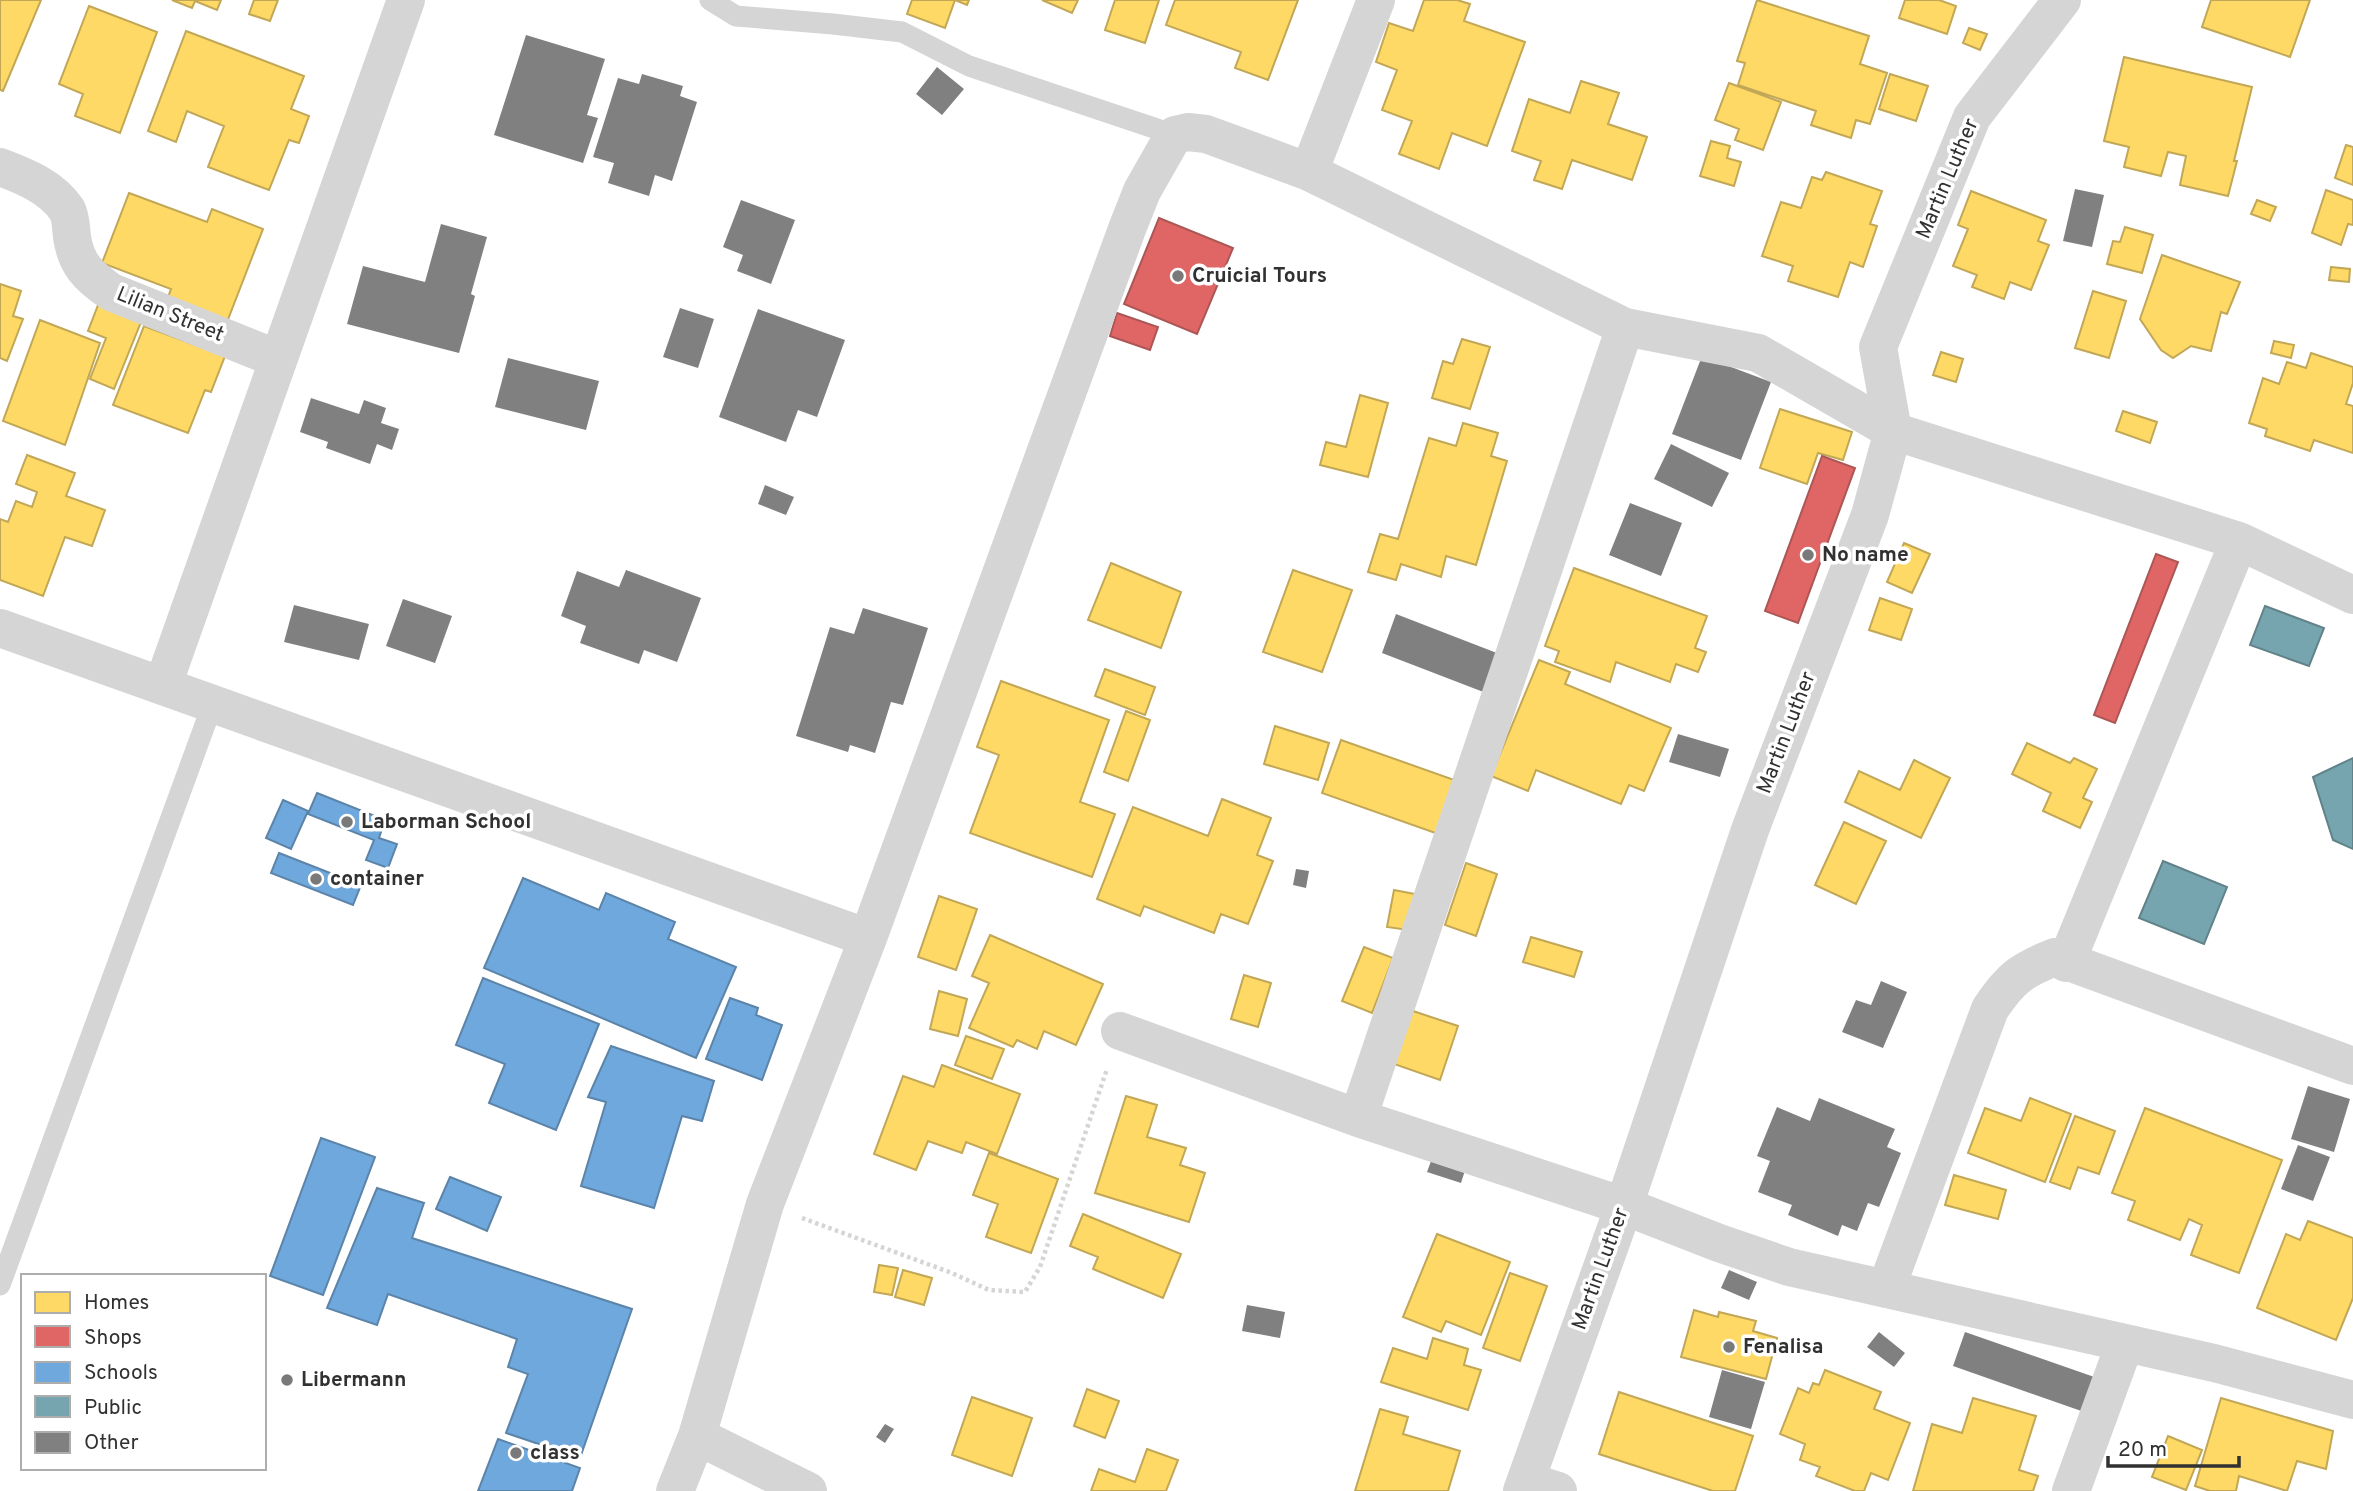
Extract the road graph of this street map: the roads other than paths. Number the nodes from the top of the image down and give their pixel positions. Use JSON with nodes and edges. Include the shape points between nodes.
{"nodes":[{"id":1,"x":406,"y":0,"type":"edge"},
{"id":2,"x":710,"y":0,"type":"edge"},
{"id":3,"x":1376,"y":0,"type":"edge"},
{"id":4,"x":2062,"y":0,"type":"edge"},
{"id":5,"x":1175,"y":135,"type":"junction"},
{"id":6,"x":0,"y":167,"type":"edge"},
{"id":7,"x":1309,"y":172,"type":"junction"},
{"id":8,"x":1625,"y":327,"type":"junction"},
{"id":9,"x":278,"y":359,"type":"junction"},
{"id":10,"x":1893,"y":431,"type":"junction"},
{"id":11,"x":2239,"y":541,"type":"junction"},
{"id":12,"x":2353,"y":595,"type":"edge"},
{"id":13,"x":0,"y":628,"type":"edge"},
{"id":14,"x":163,"y":685,"type":"junction"},
{"id":15,"x":213,"y":703,"type":"junction"},
{"id":16,"x":869,"y":938,"type":"junction"},
{"id":17,"x":2066,"y":962,"type":"junction"},
{"id":18,"x":1120,"y":1031,"type":"road end"},
{"id":19,"x":2353,"y":1066,"type":"edge"},
{"id":20,"x":1358,"y":1118,"type":"junction"},
{"id":21,"x":1624,"y":1206,"type":"junction"},
{"id":22,"x":0,"y":1285,"type":"edge"},
{"id":23,"x":1886,"y":1289,"type":"junction"},
{"id":24,"x":2124,"y":1343,"type":"junction"},
{"id":25,"x":2353,"y":1400,"type":"edge"},
{"id":26,"x":697,"y":1436,"type":"junction"},
{"id":27,"x":1535,"y":1488,"type":"edge"},
{"id":28,"x":675,"y":1491,"type":"edge"},
{"id":29,"x":808,"y":1491,"type":"edge"},
{"id":30,"x":2071,"y":1491,"type":"edge"}],
"edges":[{"from":1,"to":9,"type":"street"},
{"from":2,"to":5,"type":"lane","via":[[736,16],[902,32],[969,66]]},
{"from":3,"to":7,"type":"street"},
{"from":4,"to":10,"type":"street","name":"Martin Luther","via":[[1972,117],[1878,347]]},
{"from":5,"to":7,"type":"street","via":[[1206,134]]},
{"from":5,"to":16,"type":"street","via":[[1153,171],[1128,229]]},
{"from":6,"to":9,"type":"street","name":"Lilian Street","via":[[51,192],[68,212],[75,254],[95,281],[111,292]]},
{"from":7,"to":8,"type":"street"},
{"from":8,"to":10,"type":"street","via":[[1758,353]]},
{"from":8,"to":20,"type":"street"},
{"from":9,"to":14,"type":"street"},
{"from":10,"to":11,"type":"street"},
{"from":10,"to":21,"type":"street","name":"Martin Luther","via":[[1870,515],[1750,830]]},
{"from":11,"to":12,"type":"street"},
{"from":11,"to":17,"type":"street"},
{"from":13,"to":14,"type":"street"},
{"from":14,"to":15,"type":"street"},
{"from":15,"to":16,"type":"street"},
{"from":15,"to":22,"type":"lane"},
{"from":16,"to":26,"type":"street","via":[[765,1204]]},
{"from":17,"to":19,"type":"street"},
{"from":17,"to":23,"type":"street","via":[[2055,957],[2028,967],[2006,986],[1990,1009]]},
{"from":18,"to":20,"type":"street"},
{"from":20,"to":21,"type":"street"},
{"from":21,"to":23,"type":"street","via":[[1789,1266]]},
{"from":21,"to":27,"type":"street","name":"Martin Luther"},
{"from":23,"to":24,"type":"street"},
{"from":24,"to":25,"type":"street"},
{"from":24,"to":30,"type":"street"},
{"from":26,"to":28,"type":"street"},
{"from":26,"to":29,"type":"street"}]}
